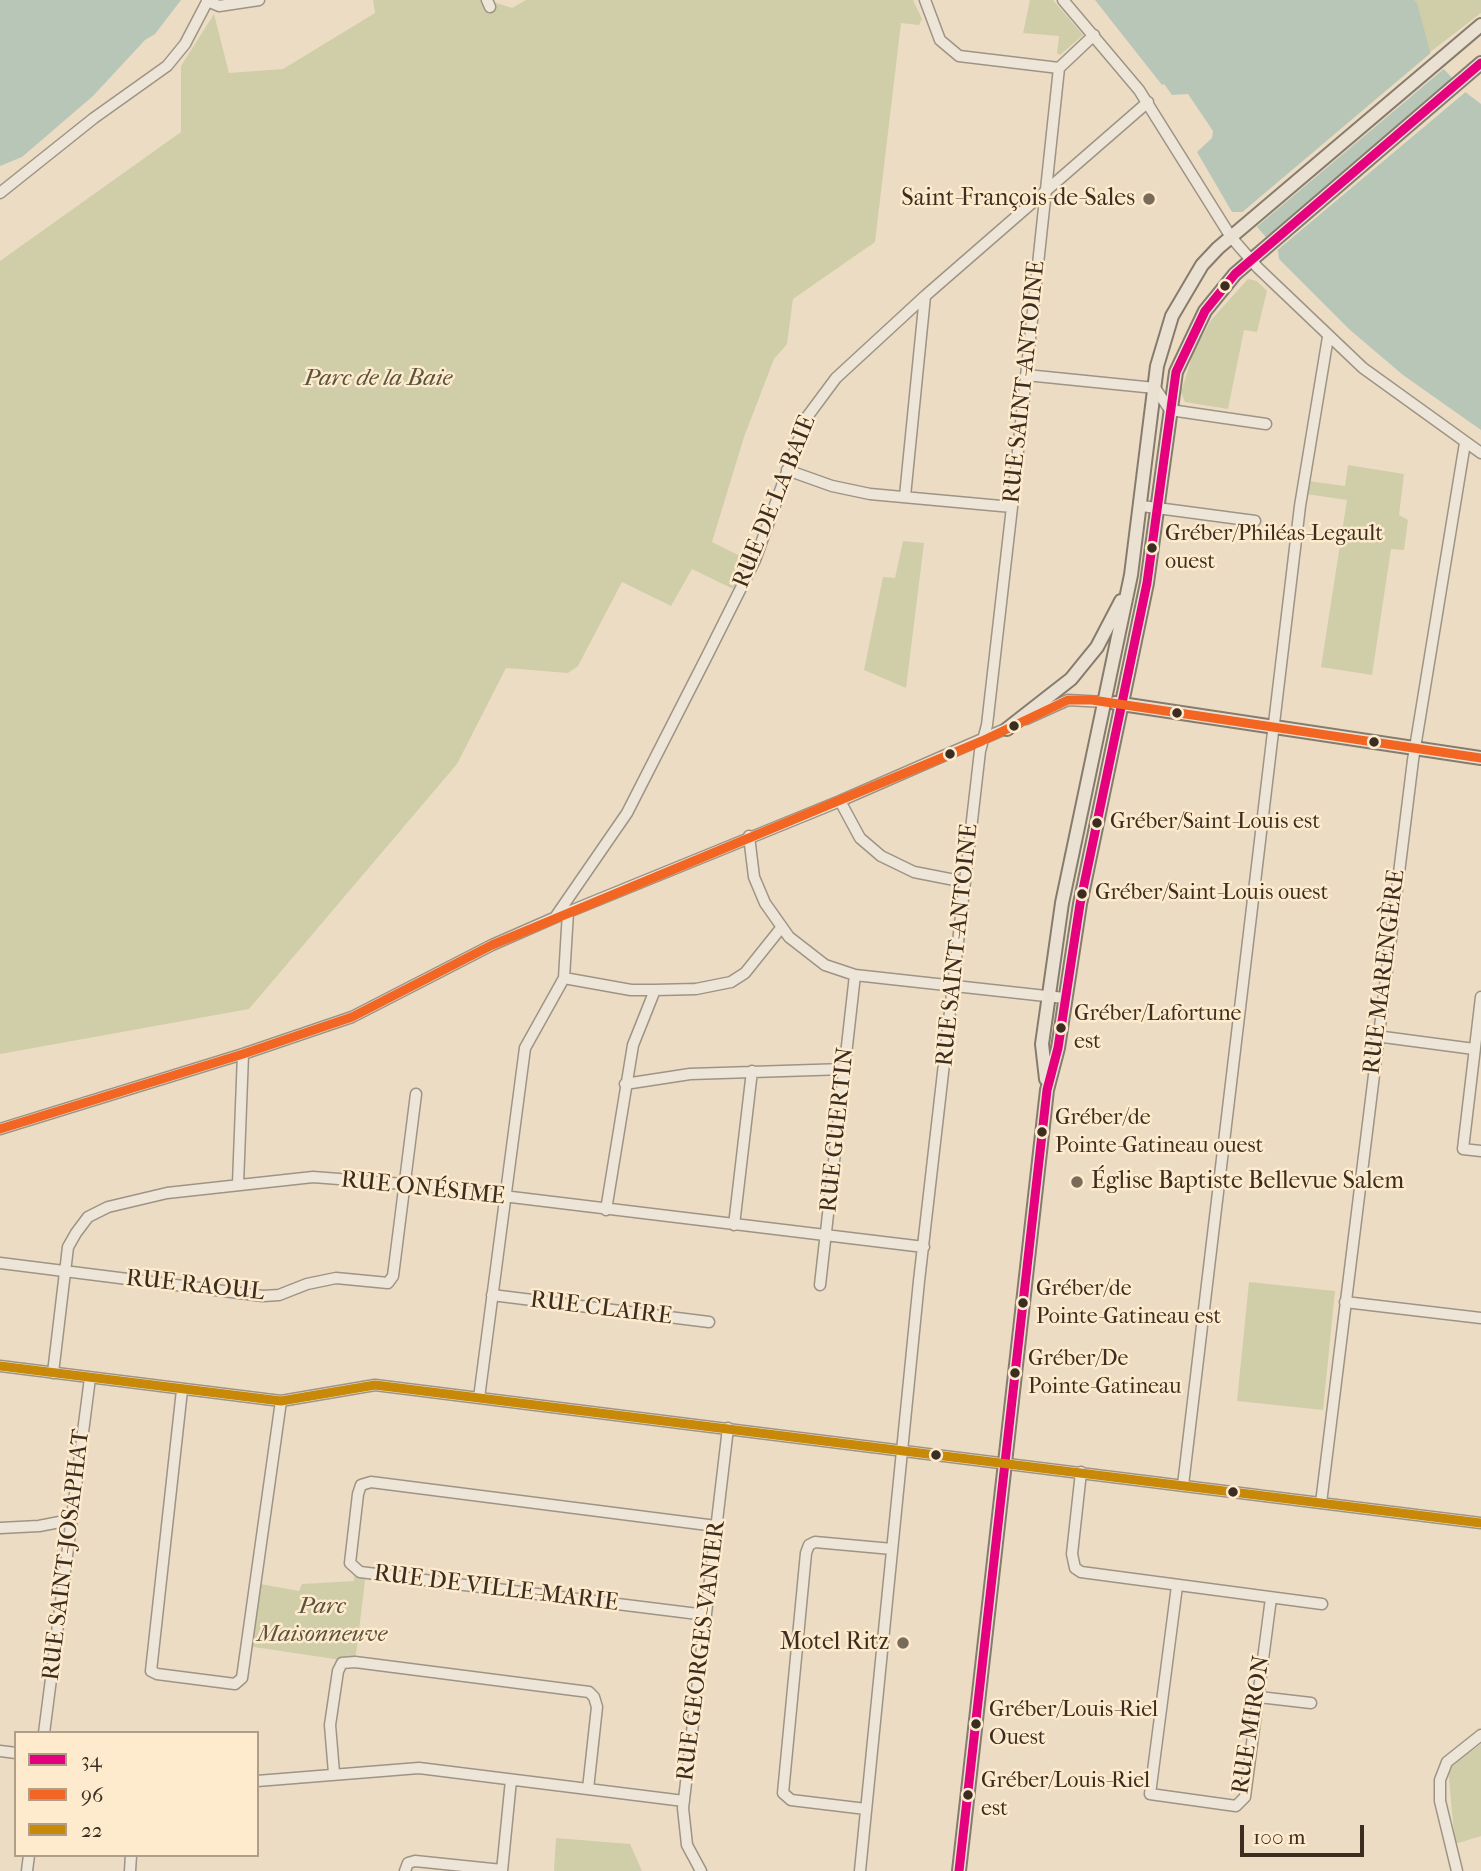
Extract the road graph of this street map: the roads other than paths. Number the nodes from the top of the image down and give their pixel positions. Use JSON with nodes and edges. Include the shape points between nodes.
{"nodes":[{"id":1,"x":207,"y":0,"type":"edge"},
{"id":2,"x":259,"y":0,"type":"edge"},
{"id":3,"x":925,"y":0,"type":"edge"},
{"id":4,"x":1063,"y":0,"type":"edge"},
{"id":5,"x":1481,"y":25,"type":"edge"},
{"id":6,"x":1094,"y":35,"type":"junction"},
{"id":7,"x":1481,"y":63,"type":"edge"},
{"id":8,"x":1059,"y":68,"type":"junction"},
{"id":9,"x":1148,"y":102,"type":"junction"},
{"id":10,"x":1049,"y":163,"type":"junction"},
{"id":11,"x":1070,"y":172,"type":"junction"},
{"id":12,"x":1046,"y":192,"type":"junction"},
{"id":13,"x":0,"y":193,"type":"edge"},
{"id":14,"x":1231,"y":237,"type":"junction"},
{"id":15,"x":1251,"y":261,"type":"junction"},
{"id":16,"x":925,"y":296,"type":"junction"},
{"id":17,"x":1328,"y":337,"type":"junction"},
{"id":18,"x":1026,"y":375,"type":"junction"},
{"id":19,"x":1155,"y":388,"type":"junction"},
{"id":20,"x":1170,"y":410,"type":"junction"},
{"id":21,"x":1266,"y":424,"type":"dead end"},
{"id":22,"x":1465,"y":443,"type":"junction"},
{"id":23,"x":1481,"y":453,"type":"edge"},
{"id":24,"x":787,"y":470,"type":"junction"},
{"id":25,"x":905,"y":496,"type":"junction"},
{"id":26,"x":1142,"y":506,"type":"junction"},
{"id":27,"x":1012,"y":507,"type":"junction"},
{"id":28,"x":1158,"y":509,"type":"junction"},
{"id":29,"x":1255,"y":522,"type":"dead end"},
{"id":30,"x":1131,"y":575,"type":"junction"},
{"id":31,"x":1105,"y":702,"type":"junction"},
{"id":32,"x":1122,"y":705,"type":"junction"},
{"id":33,"x":1275,"y":727,"type":"junction"},
{"id":34,"x":1007,"y":729,"type":"junction"},
{"id":35,"x":982,"y":741,"type":"junction"},
{"id":36,"x":1414,"y":750,"type":"junction"},
{"id":37,"x":1481,"y":758,"type":"edge"},
{"id":38,"x":840,"y":801,"type":"junction"},
{"id":39,"x":749,"y":836,"type":"junction"},
{"id":40,"x":965,"y":882,"type":"junction"},
{"id":41,"x":568,"y":912,"type":"junction"},
{"id":42,"x":556,"y":917,"type":"junction"},
{"id":43,"x":781,"y":928,"type":"junction"},
{"id":44,"x":855,"y":975,"type":"junction"},
{"id":45,"x":564,"y":978,"type":"junction"},
{"id":46,"x":953,"y":986,"type":"junction"},
{"id":47,"x":655,"y":990,"type":"junction"},
{"id":48,"x":1048,"y":996,"type":"junction"},
{"id":49,"x":1481,"y":997,"type":"edge"},
{"id":50,"x":1065,"y":998,"type":"junction"},
{"id":51,"x":1376,"y":1036,"type":"junction"},
{"id":52,"x":1475,"y":1049,"type":"junction"},
{"id":53,"x":243,"y":1054,"type":"junction"},
{"id":54,"x":845,"y":1069,"type":"junction"},
{"id":55,"x":752,"y":1070,"type":"junction"},
{"id":56,"x":625,"y":1084,"type":"junction"},
{"id":57,"x":1047,"y":1090,"type":"junction"},
{"id":58,"x":416,"y":1094,"type":"dead end"},
{"id":59,"x":0,"y":1129,"type":"edge"},
{"id":60,"x":1481,"y":1151,"type":"edge"},
{"id":61,"x":238,"y":1184,"type":"junction"},
{"id":62,"x":404,"y":1184,"type":"junction"},
{"id":63,"x":504,"y":1197,"type":"junction"},
{"id":64,"x":606,"y":1210,"type":"junction"},
{"id":65,"x":734,"y":1225,"type":"junction"},
{"id":66,"x":826,"y":1237,"type":"junction"},
{"id":67,"x":923,"y":1247,"type":"junction"},
{"id":68,"x":0,"y":1264,"type":"edge"},
{"id":69,"x":65,"y":1271,"type":"junction"},
{"id":70,"x":820,"y":1285,"type":"dead end"},
{"id":71,"x":492,"y":1295,"type":"junction"},
{"id":72,"x":1345,"y":1302,"type":"junction"},
{"id":73,"x":1481,"y":1318,"type":"edge"},
{"id":74,"x":709,"y":1322,"type":"dead end"},
{"id":75,"x":0,"y":1366,"type":"edge"},
{"id":76,"x":53,"y":1373,"type":"junction"},
{"id":77,"x":90,"y":1378,"type":"junction"},
{"id":78,"x":182,"y":1390,"type":"junction"},
{"id":79,"x":479,"y":1398,"type":"junction"},
{"id":80,"x":281,"y":1401,"type":"junction"},
{"id":81,"x":728,"y":1428,"type":"junction"},
{"id":82,"x":902,"y":1450,"type":"junction"},
{"id":83,"x":1005,"y":1463,"type":"junction"},
{"id":84,"x":1081,"y":1472,"type":"junction"},
{"id":85,"x":1183,"y":1485,"type":"junction"},
{"id":86,"x":1321,"y":1503,"type":"junction"},
{"id":87,"x":70,"y":1520,"type":"junction"},
{"id":88,"x":1481,"y":1523,"type":"edge"},
{"id":89,"x":716,"y":1526,"type":"junction"},
{"id":90,"x":0,"y":1528,"type":"edge"},
{"id":91,"x":892,"y":1549,"type":"junction"},
{"id":92,"x":1177,"y":1586,"type":"junction"},
{"id":93,"x":1270,"y":1598,"type":"junction"},
{"id":94,"x":1322,"y":1604,"type":"dead end"},
{"id":95,"x":706,"y":1615,"type":"junction"},
{"id":96,"x":1259,"y":1697,"type":"junction"},
{"id":97,"x":1311,"y":1703,"type":"dead end"},
{"id":98,"x":44,"y":1731,"type":"edge"},
{"id":99,"x":1481,"y":1735,"type":"edge"},
{"id":100,"x":334,"y":1773,"type":"junction"},
{"id":101,"x":511,"y":1780,"type":"junction"},
{"id":102,"x":259,"y":1781,"type":"edge"},
{"id":103,"x":588,"y":1789,"type":"junction"},
{"id":104,"x":684,"y":1801,"type":"junction"},
{"id":105,"x":866,"y":1809,"type":"junction"},
{"id":106,"x":405,"y":1871,"type":"edge"},
{"id":107,"x":502,"y":1871,"type":"edge"},
{"id":108,"x":701,"y":1871,"type":"edge"},
{"id":109,"x":860,"y":1871,"type":"edge"},
{"id":110,"x":959,"y":1871,"type":"edge"},
{"id":111,"x":1457,"y":1871,"type":"edge"}],
"edges":[{"from":1,"to":2,"type":"street","via":[[219,6]]},
{"from":1,"to":13,"type":"street","via":[[185,44],[167,66]]},
{"from":3,"to":8,"type":"street","via":[[940,40],[959,56]]},
{"from":4,"to":6,"type":"street"},
{"from":5,"to":14,"type":"main road"},
{"from":6,"to":8,"type":"street"},
{"from":6,"to":9,"type":"street"},
{"from":7,"to":15,"type":"main road"},
{"from":8,"to":10,"type":"street","name":"RUE SAINT-ANTOINE"},
{"from":9,"to":11,"type":"street","name":"RUE DE LA BAIE"},
{"from":9,"to":14,"type":"street"},
{"from":10,"to":11,"type":"street","via":[[1055,170]]},
{"from":10,"to":12,"type":"street","name":"RUE SAINT-ANTOINE"},
{"from":11,"to":12,"type":"street","name":"RUE DE LA BAIE"},
{"from":12,"to":16,"type":"street","name":"RUE DE LA BAIE"},
{"from":12,"to":18,"type":"street","name":"RUE SAINT-ANTOINE"},
{"from":14,"to":15,"type":"street"},
{"from":14,"to":19,"type":"main road","via":[[1202,265],[1172,316]]},
{"from":15,"to":17,"type":"street"},
{"from":15,"to":20,"type":"main road","via":[[1222,289],[1190,337],[1176,372]]},
{"from":16,"to":24,"type":"street","name":"RUE DE LA BAIE","via":[[836,378],[807,417]]},
{"from":16,"to":25,"type":"street"},
{"from":17,"to":22,"type":"street","via":[[1383,384]]},
{"from":17,"to":33,"type":"street","via":[[1300,506]]},
{"from":18,"to":19,"type":"street"},
{"from":18,"to":27,"type":"street","name":"RUE SAINT-ANTOINE"},
{"from":19,"to":20,"type":"street"},
{"from":19,"to":26,"type":"main road"},
{"from":20,"to":21,"type":"street"},
{"from":20,"to":28,"type":"main road"},
{"from":22,"to":23,"type":"street"},
{"from":22,"to":36,"type":"street","name":"RUE MARENGÈRE"},
{"from":24,"to":25,"type":"street","via":[[832,486]]},
{"from":24,"to":42,"type":"street","name":"RUE DE LA BAIE","via":[[755,560],[646,776],[615,833]]},
{"from":25,"to":27,"type":"street"},
{"from":26,"to":28,"type":"street"},
{"from":26,"to":30,"type":"main road"},
{"from":27,"to":35,"type":"street","name":"RUE SAINT-ANTOINE"},
{"from":28,"to":29,"type":"street"},
{"from":28,"to":32,"type":"main road"},
{"from":30,"to":31,"type":"main road"},
{"from":30,"to":34,"type":"main road","via":[[1103,637],[1080,668]]},
{"from":31,"to":32,"type":"main road"},
{"from":31,"to":34,"type":"street","via":[[1068,700]]},
{"from":31,"to":48,"type":"main road","via":[[1062,904]]},
{"from":32,"to":33,"type":"main road"},
{"from":32,"to":50,"type":"main road"},
{"from":33,"to":36,"type":"main road"},
{"from":33,"to":85,"type":"street"},
{"from":34,"to":35,"type":"street"},
{"from":35,"to":38,"type":"street"},
{"from":35,"to":40,"type":"street","name":"RUE SAINT-ANTOINE"},
{"from":36,"to":37,"type":"main road"},
{"from":36,"to":51,"type":"street","name":"RUE MARENGÈRE"},
{"from":38,"to":39,"type":"street"},
{"from":38,"to":40,"type":"street","via":[[860,838],[881,856],[914,872]]},
{"from":39,"to":41,"type":"street"},
{"from":39,"to":43,"type":"street","via":[[754,877]]},
{"from":40,"to":46,"type":"street","name":"RUE SAINT-ANTOINE"},
{"from":41,"to":42,"type":"street"},
{"from":41,"to":45,"type":"street"},
{"from":42,"to":53,"type":"street","via":[[352,1017]]},
{"from":43,"to":44,"type":"street","via":[[825,965]]},
{"from":43,"to":47,"type":"street","via":[[745,973],[731,982]]},
{"from":44,"to":46,"type":"street"},
{"from":44,"to":54,"type":"street","name":"RUE GUERTIN"},
{"from":45,"to":47,"type":"street"},
{"from":45,"to":63,"type":"street","via":[[525,1048]]},
{"from":46,"to":48,"type":"street"},
{"from":46,"to":67,"type":"street","name":"RUE SAINT-ANTOINE"},
{"from":47,"to":56,"type":"street","via":[[633,1045]]},
{"from":48,"to":50,"type":"street"},
{"from":48,"to":57,"type":"main road","via":[[1042,1044]]},
{"from":49,"to":52,"type":"street"},
{"from":50,"to":57,"type":"main road"},
{"from":51,"to":52,"type":"street"},
{"from":51,"to":72,"type":"street","name":"RUE MARENGÈRE"},
{"from":52,"to":60,"type":"street","via":[[1463,1149]]},
{"from":53,"to":59,"type":"street"},
{"from":53,"to":61,"type":"street"},
{"from":54,"to":55,"type":"street"},
{"from":54,"to":66,"type":"street","name":"RUE GUERTIN"},
{"from":55,"to":56,"type":"street"},
{"from":55,"to":65,"type":"street"},
{"from":56,"to":64,"type":"street"},
{"from":57,"to":83,"type":"main road"},
{"from":58,"to":62,"type":"street"},
{"from":61,"to":62,"type":"street","name":"RUE ONÉSIME","via":[[313,1177]]},
{"from":61,"to":69,"type":"street","name":"RUE ONÉSIME","via":[[167,1193],[88,1217],[68,1247]]},
{"from":62,"to":63,"type":"street","name":"RUE ONÉSIME"},
{"from":62,"to":69,"type":"street","name":"RUE RAOUL","via":[[393,1276],[388,1283],[336,1278],[263,1296]]},
{"from":63,"to":64,"type":"street","name":"RUE ONÉSIME"},
{"from":63,"to":71,"type":"street"},
{"from":64,"to":65,"type":"street","name":"RUE ONÉSIME"},
{"from":65,"to":66,"type":"street","name":"RUE ONÉSIME"},
{"from":66,"to":67,"type":"street","name":"RUE ONÉSIME"},
{"from":66,"to":70,"type":"street","name":"RUE GUERTIN"},
{"from":67,"to":82,"type":"street","name":"RUE SAINT-ANTOINE"},
{"from":68,"to":69,"type":"street","name":"RUE RAOUL"},
{"from":69,"to":76,"type":"street","name":"RUE ONÉSIME"},
{"from":71,"to":74,"type":"street","name":"RUE CLAIRE"},
{"from":71,"to":79,"type":"street"},
{"from":72,"to":73,"type":"street"},
{"from":72,"to":86,"type":"street","name":"RUE MARENGÈRE"},
{"from":75,"to":76,"type":"street"},
{"from":76,"to":77,"type":"street"},
{"from":77,"to":78,"type":"street"},
{"from":77,"to":87,"type":"street","name":"RUE SAINT-JOSAPHAT"},
{"from":78,"to":80,"type":"street"},
{"from":78,"to":80,"type":"street","via":[[151,1671],[235,1684],[242,1678]]},
{"from":79,"to":80,"type":"street","via":[[375,1385]]},
{"from":79,"to":81,"type":"street"},
{"from":81,"to":82,"type":"street"},
{"from":81,"to":89,"type":"street","name":"RUE GEORGES-VANIER"},
{"from":82,"to":83,"type":"street"},
{"from":82,"to":91,"type":"street","name":"RUE SAINT-ANTOINE"},
{"from":83,"to":84,"type":"street"},
{"from":83,"to":110,"type":"main road"},
{"from":84,"to":85,"type":"street"},
{"from":84,"to":92,"type":"street","via":[[1072,1555],[1075,1568],[1089,1575]]},
{"from":85,"to":86,"type":"street"},
{"from":86,"to":88,"type":"street"},
{"from":87,"to":90,"type":"street"},
{"from":87,"to":98,"type":"street","name":"RUE SAINT-JOSAPHAT"},
{"from":89,"to":95,"type":"street","name":"RUE GEORGES-VANIER"},
{"from":89,"to":95,"type":"street","name":"RUE DE VILLE-MARIE","via":[[371,1482],[361,1485],[358,1494],[350,1559],[355,1570]]},
{"from":91,"to":105,"type":"street","name":"RUE SAINT-ANTOINE"},
{"from":91,"to":105,"type":"street","via":[[815,1542],[806,1553],[783,1793],[791,1800]]},
{"from":92,"to":93,"type":"street"},
{"from":92,"to":96,"type":"street","name":"RUE MIRON","via":[[1150,1794],[1241,1804]]},
{"from":93,"to":94,"type":"street"},
{"from":93,"to":96,"type":"street","name":"RUE MIRON"},
{"from":95,"to":104,"type":"street","name":"RUE GEORGES-VANIER"},
{"from":96,"to":97,"type":"street"},
{"from":99,"to":111,"type":"street","via":[[1447,1762],[1440,1780],[1440,1801]]},
{"from":100,"to":101,"type":"street","via":[[406,1768]]},
{"from":100,"to":102,"type":"street"},
{"from":100,"to":103,"type":"street","via":[[330,1725],[338,1671],[342,1663],[355,1662],[589,1692],[597,1707]]},
{"from":101,"to":103,"type":"street"},
{"from":101,"to":107,"type":"street"},
{"from":103,"to":104,"type":"street"},
{"from":104,"to":108,"type":"street","name":"RUE GEORGES-VANIER","via":[[684,1836]]},
{"from":105,"to":109,"type":"street","name":"RUE SAINT-ANTOINE"},
{"from":106,"to":107,"type":"street","via":[[408,1863],[415,1861]]}]}
